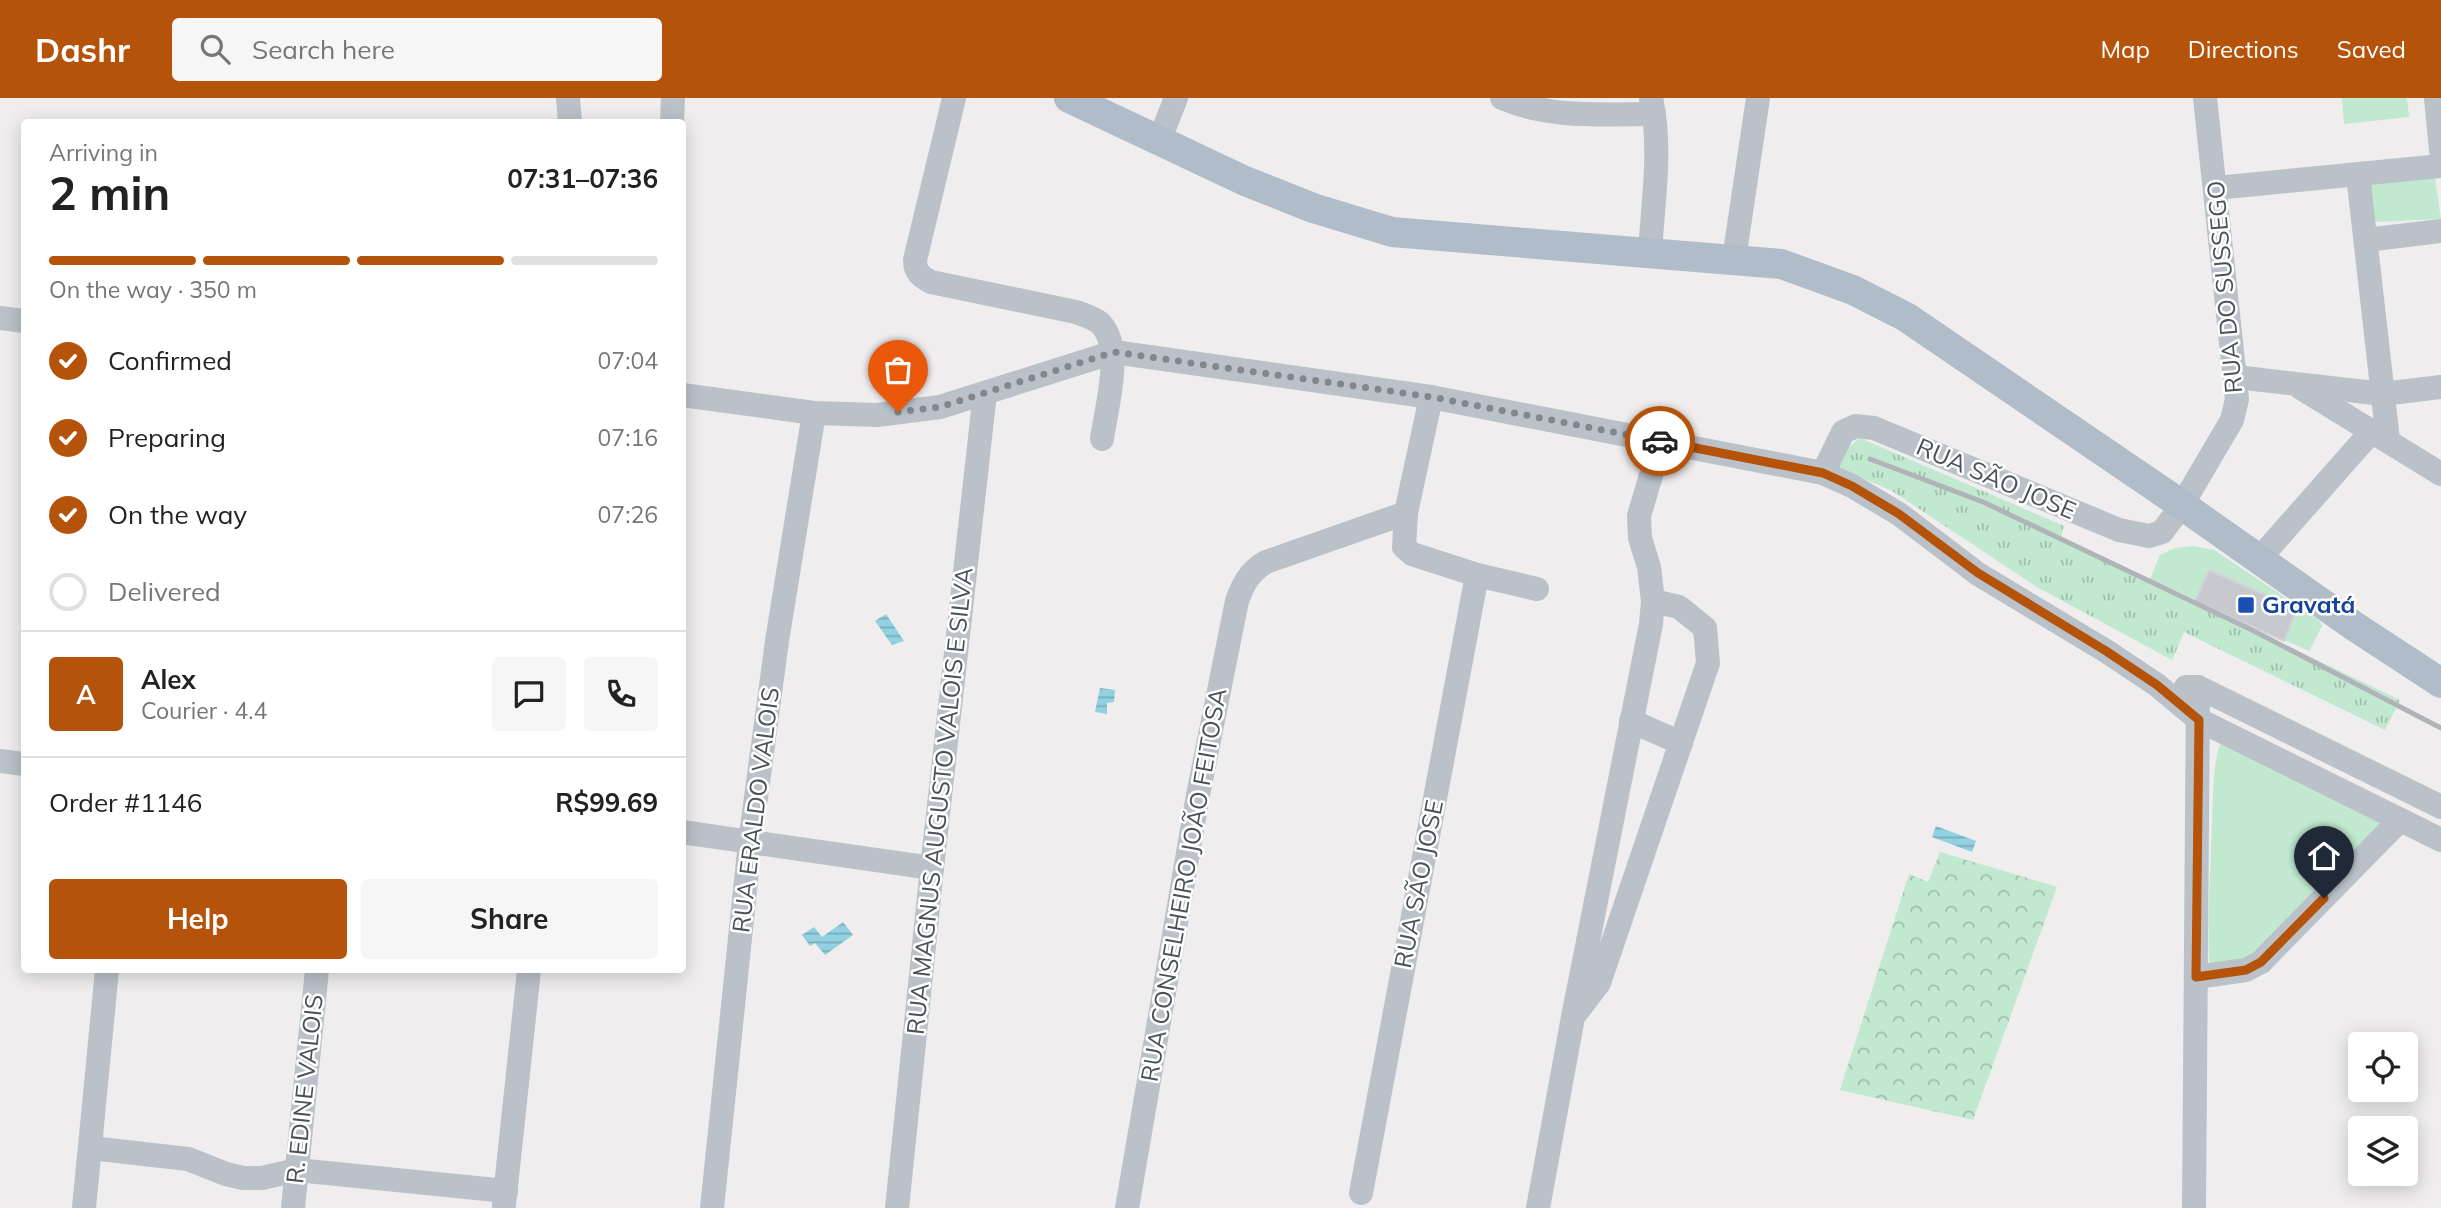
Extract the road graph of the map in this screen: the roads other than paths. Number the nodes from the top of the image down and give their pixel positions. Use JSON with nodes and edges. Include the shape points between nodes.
{"nodes":[{"id":1,"x":568,"y":98,"type":"edge"},
{"id":2,"x":673,"y":98,"type":"edge"},
{"id":3,"x":954,"y":98,"type":"edge"},
{"id":4,"x":1069,"y":98,"type":"edge"},
{"id":5,"x":1176,"y":98,"type":"edge"},
{"id":6,"x":1503,"y":98,"type":"edge"},
{"id":7,"x":1758,"y":98,"type":"edge"},
{"id":8,"x":2205,"y":98,"type":"edge"},
{"id":9,"x":2436,"y":98,"type":"edge"},
{"id":10,"x":1653,"y":106,"type":"edge"},
{"id":11,"x":570,"y":119,"type":"edge"},
{"id":12,"x":672,"y":119,"type":"edge"},
{"id":13,"x":1159,"y":141,"type":"junction"},
{"id":14,"x":2441,"y":150,"type":"edge"},
{"id":15,"x":2441,"y":166,"type":"edge"},
{"id":16,"x":2358,"y":175,"type":"junction"},
{"id":17,"x":2216,"y":188,"type":"junction"},
{"id":18,"x":2441,"y":231,"type":"edge"},
{"id":19,"x":2366,"y":240,"type":"junction"},
{"id":20,"x":1650,"y":252,"type":"junction"},
{"id":21,"x":1734,"y":259,"type":"junction"},
{"id":22,"x":0,"y":318,"type":"edge"},
{"id":23,"x":21,"y":321,"type":"edge"},
{"id":24,"x":1114,"y":352,"type":"junction"},
{"id":25,"x":2236,"y":377,"type":"junction"},
{"id":26,"x":2291,"y":383,"type":"junction"},
{"id":27,"x":2441,"y":387,"type":"edge"},
{"id":28,"x":985,"y":393,"type":"junction"},
{"id":29,"x":2383,"y":394,"type":"junction"},
{"id":30,"x":686,"y":396,"type":"edge"},
{"id":31,"x":1432,"y":397,"type":"junction"},
{"id":32,"x":814,"y":413,"type":"junction"},
{"id":33,"x":2380,"y":435,"type":"junction"},
{"id":34,"x":1102,"y":439,"type":"dead end"},
{"id":35,"x":1661,"y":441,"type":"junction"},
{"id":36,"x":1823,"y":473,"type":"junction"},
{"id":37,"x":2441,"y":474,"type":"edge"},
{"id":38,"x":2182,"y":505,"type":"junction"},
{"id":39,"x":1406,"y":513,"type":"junction"},
{"id":40,"x":2259,"y":559,"type":"junction"},
{"id":41,"x":1477,"y":575,"type":"junction"},
{"id":42,"x":1536,"y":589,"type":"dead end"},
{"id":43,"x":1653,"y":601,"type":"junction"},
{"id":44,"x":2441,"y":683,"type":"edge"},
{"id":45,"x":2157,"y":685,"type":"junction"},
{"id":46,"x":2198,"y":687,"type":"junction"},
{"id":47,"x":2199,"y":720,"type":"junction"},
{"id":48,"x":1632,"y":721,"type":"junction"},
{"id":49,"x":1681,"y":743,"type":"junction"},
{"id":50,"x":2317,"y":746,"type":"junction"},
{"id":51,"x":0,"y":761,"type":"edge"},
{"id":52,"x":21,"y":764,"type":"edge"},
{"id":53,"x":2306,"y":772,"type":"junction"},
{"id":54,"x":2441,"y":807,"type":"edge"},
{"id":55,"x":2400,"y":820,"type":"junction"},
{"id":56,"x":686,"y":833,"type":"edge"},
{"id":57,"x":2441,"y":840,"type":"edge"},
{"id":58,"x":750,"y":842,"type":"junction"},
{"id":59,"x":932,"y":868,"type":"junction"},
{"id":60,"x":107,"y":973,"type":"edge"},
{"id":61,"x":317,"y":973,"type":"edge"},
{"id":62,"x":529,"y":973,"type":"edge"},
{"id":63,"x":2196,"y":977,"type":"junction"},
{"id":64,"x":1573,"y":1017,"type":"junction"},
{"id":65,"x":90,"y":1148,"type":"junction"},
{"id":66,"x":297,"y":1170,"type":"junction"},
{"id":67,"x":1361,"y":1193,"type":"dead end"},
{"id":68,"x":505,"y":1200,"type":"edge"},
{"id":69,"x":84,"y":1208,"type":"edge"},
{"id":70,"x":293,"y":1208,"type":"edge"},
{"id":71,"x":712,"y":1208,"type":"edge"},
{"id":72,"x":897,"y":1208,"type":"edge"},
{"id":73,"x":1127,"y":1208,"type":"edge"},
{"id":74,"x":1538,"y":1208,"type":"edge"},
{"id":75,"x":2194,"y":1208,"type":"edge"}],
"edges":[{"from":1,"to":11,"type":"street"},
{"from":2,"to":12,"type":"street"},
{"from":3,"to":24,"type":"street","via":[[915,260],[919,275],[931,282],[1090,317],[1101,324]]},
{"from":4,"to":13,"type":"main road"},
{"from":5,"to":13,"type":"street"},
{"from":6,"to":10,"type":"street","via":[[1576,115]]},
{"from":7,"to":21,"type":"street"},
{"from":8,"to":17,"type":"street","name":"RUA DO SUSSEGO"},
{"from":9,"to":14,"type":"street"},
{"from":10,"to":20,"type":"street"},
{"from":13,"to":20,"type":"main road","via":[[1313,208],[1392,232]]},
{"from":15,"to":16,"type":"street"},
{"from":16,"to":17,"type":"street"},
{"from":16,"to":19,"type":"street"},
{"from":17,"to":25,"type":"street","name":"RUA DO SUSSEGO"},
{"from":18,"to":19,"type":"street"},
{"from":19,"to":29,"type":"street"},
{"from":20,"to":21,"type":"main road"},
{"from":21,"to":38,"type":"main road","via":[[1781,264],[1853,290],[1906,317]]},
{"from":22,"to":23,"type":"street"},
{"from":24,"to":28,"type":"street"},
{"from":24,"to":31,"type":"street"},
{"from":24,"to":34,"type":"street"},
{"from":25,"to":26,"type":"street"},
{"from":25,"to":38,"type":"street","name":"RUA DO SUSSEGO","via":[[2232,420]]},
{"from":26,"to":29,"type":"street"},
{"from":26,"to":33,"type":"street"},
{"from":27,"to":29,"type":"street"},
{"from":28,"to":32,"type":"street","via":[[940,407],[877,415]]},
{"from":28,"to":59,"type":"street","name":"RUA MAGNUS AUGUSTO VALOIS E SILVA"},
{"from":29,"to":33,"type":"street"},
{"from":30,"to":32,"type":"street"},
{"from":31,"to":35,"type":"street"},
{"from":31,"to":39,"type":"street"},
{"from":32,"to":58,"type":"street","name":"RUA ERALDO VALOIS"},
{"from":33,"to":37,"type":"street"},
{"from":33,"to":40,"type":"street"},
{"from":35,"to":36,"type":"street"},
{"from":35,"to":43,"type":"street","via":[[1639,516]]},
{"from":36,"to":38,"type":"street","name":"RUA SÃO JOSE","via":[[1843,432],[1856,426],[1874,428],[2119,530],[2149,536],[2162,532]]},
{"from":36,"to":45,"type":"street","via":[[1899,514],[1978,573]]},
{"from":38,"to":40,"type":"main road"},
{"from":39,"to":41,"type":"street","via":[[1404,547],[1412,554]]},
{"from":39,"to":73,"type":"street","name":"RUA CONSELHEIRO JOÃO FEITOSA","via":[[1266,562],[1244,583],[1198,795]]},
{"from":40,"to":44,"type":"main road"},
{"from":41,"to":42,"type":"street"},
{"from":41,"to":67,"type":"street","name":"RUA SÃO JOSE"},
{"from":43,"to":48,"type":"street"},
{"from":43,"to":49,"type":"street","via":[[1679,607],[1705,628],[1708,663]]},
{"from":45,"to":46,"type":"street"},
{"from":45,"to":47,"type":"street"},
{"from":46,"to":47,"type":"street"},
{"from":46,"to":50,"type":"street"},
{"from":47,"to":53,"type":"street"},
{"from":47,"to":63,"type":"street"},
{"from":48,"to":49,"type":"street"},
{"from":48,"to":64,"type":"street"},
{"from":49,"to":64,"type":"street","via":[[1599,983]]},
{"from":50,"to":53,"type":"street"},
{"from":50,"to":54,"type":"street"},
{"from":51,"to":52,"type":"street"},
{"from":53,"to":55,"type":"street"},
{"from":55,"to":57,"type":"street"},
{"from":55,"to":63,"type":"street","via":[[2261,962],[2246,970]]},
{"from":56,"to":58,"type":"street"},
{"from":58,"to":59,"type":"street"},
{"from":58,"to":71,"type":"street","name":"RUA ERALDO VALOIS"},
{"from":59,"to":72,"type":"street","name":"RUA MAGNUS AUGUSTO VALOIS E SILVA"},
{"from":60,"to":65,"type":"street"},
{"from":61,"to":66,"type":"street","name":"R. EDINE VALOIS"},
{"from":62,"to":68,"type":"street"},
{"from":63,"to":75,"type":"street"},
{"from":64,"to":74,"type":"street"},
{"from":65,"to":66,"type":"street","via":[[188,1159],[243,1178]]},
{"from":65,"to":69,"type":"street"},
{"from":66,"to":68,"type":"street"},
{"from":66,"to":70,"type":"street","name":"R. EDINE VALOIS"}]}
